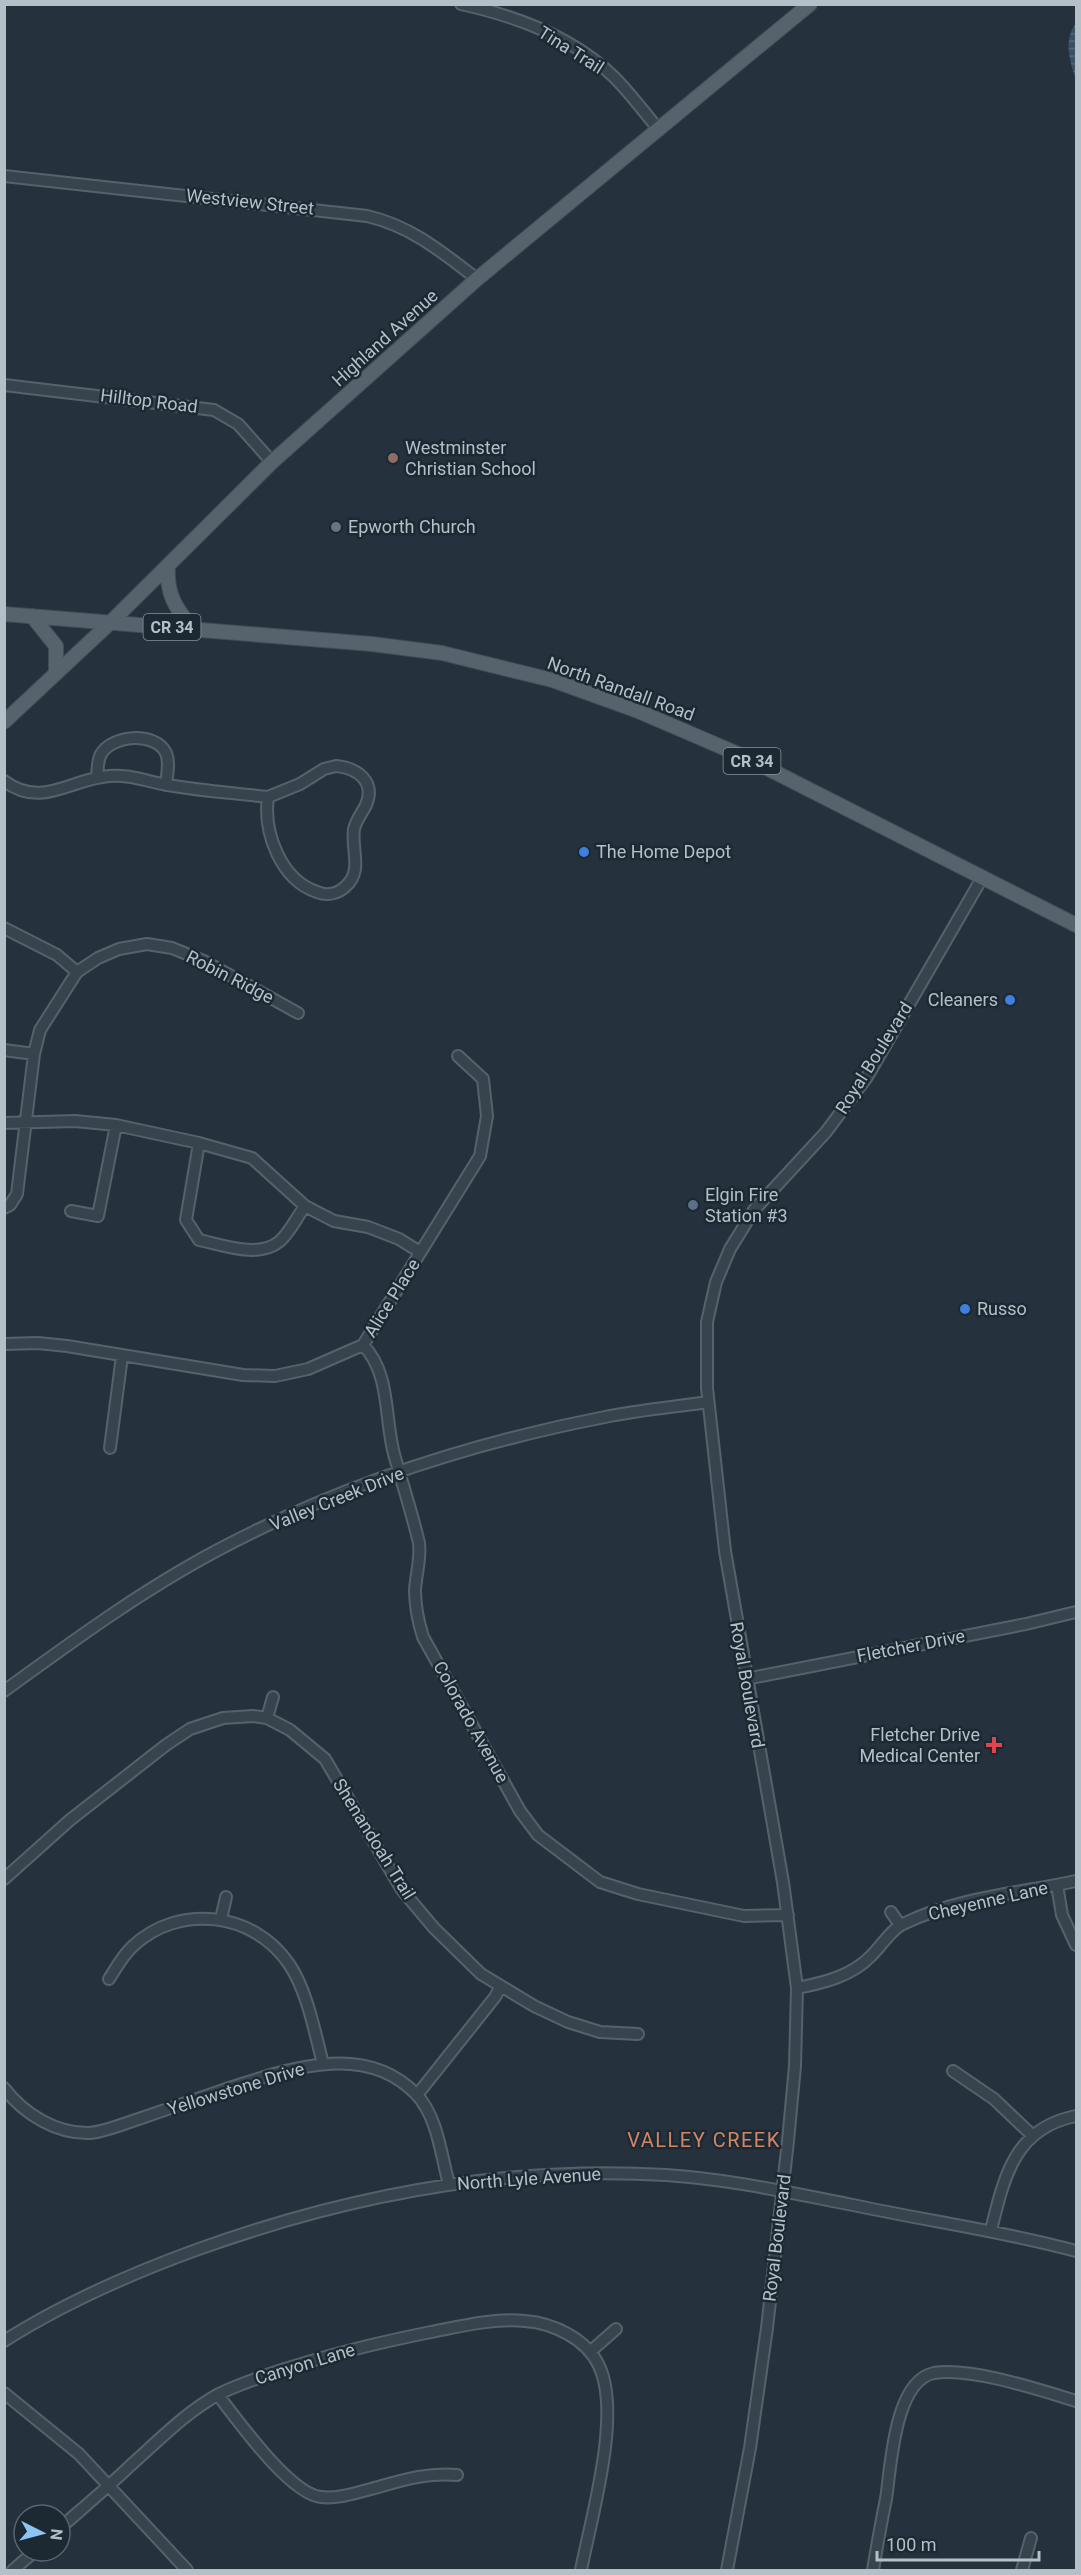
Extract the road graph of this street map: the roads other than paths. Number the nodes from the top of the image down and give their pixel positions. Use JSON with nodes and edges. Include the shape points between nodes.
{"nodes":[{"id":1,"x":461,"y":4,"type":"edge"},
{"id":2,"x":810,"y":4,"type":"edge"},
{"id":3,"x":659,"y":130,"type":"junction"},
{"id":4,"x":4,"y":176,"type":"edge"},
{"id":5,"x":477,"y":279,"type":"junction"},
{"id":6,"x":4,"y":385,"type":"edge"},
{"id":7,"x":272,"y":462,"type":"junction"},
{"id":8,"x":168,"y":565,"type":"junction"},
{"id":9,"x":4,"y":614,"type":"edge"},
{"id":10,"x":32,"y":616,"type":"junction"},
{"id":11,"x":111,"y":622,"type":"junction"},
{"id":12,"x":193,"y":629,"type":"junction"},
{"id":13,"x":56,"y":673,"type":"junction"},
{"id":14,"x":4,"y":722,"type":"edge"},
{"id":15,"x":97,"y":777,"type":"junction"},
{"id":16,"x":4,"y":781,"type":"edge"},
{"id":17,"x":166,"y":785,"type":"junction"},
{"id":18,"x":268,"y":797,"type":"junction"},
{"id":19,"x":982,"y":878,"type":"junction"},
{"id":20,"x":1077,"y":925,"type":"edge"},
{"id":21,"x":4,"y":928,"type":"edge"},
{"id":22,"x":77,"y":972,"type":"junction"},
{"id":23,"x":298,"y":1012,"type":"dead end"},
{"id":24,"x":4,"y":1050,"type":"edge"},
{"id":25,"x":34,"y":1054,"type":"junction"},
{"id":26,"x":458,"y":1056,"type":"dead end"},
{"id":27,"x":4,"y":1123,"type":"edge"},
{"id":28,"x":26,"y":1123,"type":"junction"},
{"id":29,"x":116,"y":1125,"type":"junction"},
{"id":30,"x":199,"y":1143,"type":"junction"},
{"id":31,"x":305,"y":1206,"type":"junction"},
{"id":32,"x":4,"y":1208,"type":"edge"},
{"id":33,"x":71,"y":1211,"type":"dead end"},
{"id":34,"x":420,"y":1252,"type":"junction"},
{"id":35,"x":4,"y":1344,"type":"edge"},
{"id":36,"x":363,"y":1345,"type":"junction"},
{"id":37,"x":122,"y":1356,"type":"junction"},
{"id":38,"x":708,"y":1402,"type":"junction"},
{"id":39,"x":110,"y":1448,"type":"dead end"},
{"id":40,"x":400,"y":1473,"type":"junction"},
{"id":41,"x":1077,"y":1612,"type":"edge"},
{"id":42,"x":746,"y":1679,"type":"junction"},
{"id":43,"x":4,"y":1691,"type":"edge"},
{"id":44,"x":273,"y":1698,"type":"dead end"},
{"id":45,"x":267,"y":1718,"type":"junction"},
{"id":46,"x":4,"y":1879,"type":"edge"},
{"id":47,"x":1077,"y":1881,"type":"edge"},
{"id":48,"x":1056,"y":1885,"type":"junction"},
{"id":49,"x":226,"y":1897,"type":"dead end"},
{"id":50,"x":891,"y":1912,"type":"dead end"},
{"id":51,"x":788,"y":1915,"type":"junction"},
{"id":52,"x":221,"y":1919,"type":"junction"},
{"id":53,"x":900,"y":1925,"type":"junction"},
{"id":54,"x":1077,"y":1945,"type":"edge"},
{"id":55,"x":109,"y":1979,"type":"dead end"},
{"id":56,"x":501,"y":1986,"type":"junction"},
{"id":57,"x":797,"y":1988,"type":"junction"},
{"id":58,"x":638,"y":2034,"type":"dead end"},
{"id":59,"x":323,"y":2064,"type":"junction"},
{"id":60,"x":953,"y":2071,"type":"dead end"},
{"id":61,"x":4,"y":2088,"type":"edge"},
{"id":62,"x":417,"y":2095,"type":"junction"},
{"id":63,"x":1077,"y":2116,"type":"edge"},
{"id":64,"x":1034,"y":2136,"type":"junction"},
{"id":65,"x":449,"y":2184,"type":"junction"},
{"id":66,"x":783,"y":2190,"type":"junction"},
{"id":67,"x":991,"y":2230,"type":"junction"},
{"id":68,"x":1077,"y":2251,"type":"edge"},
{"id":69,"x":616,"y":2329,"type":"dead end"},
{"id":70,"x":4,"y":2341,"type":"edge"},
{"id":71,"x":591,"y":2351,"type":"junction"},
{"id":72,"x":4,"y":2393,"type":"edge"},
{"id":73,"x":218,"y":2395,"type":"junction"},
{"id":74,"x":1077,"y":2402,"type":"edge"},
{"id":75,"x":457,"y":2475,"type":"dead end"},
{"id":76,"x":108,"y":2486,"type":"junction"},
{"id":77,"x":72,"y":2518,"type":"edge"},
{"id":78,"x":1031,"y":2538,"type":"dead end"},
{"id":79,"x":187,"y":2571,"type":"edge"},
{"id":80,"x":581,"y":2571,"type":"edge"},
{"id":81,"x":727,"y":2571,"type":"edge"},
{"id":82,"x":873,"y":2571,"type":"edge"},
{"id":83,"x":1022,"y":2571,"type":"edge"}],
"edges":[{"from":1,"to":3,"type":"street","name":"Tina Trail","via":[[535,26],[575,48],[613,76]]},
{"from":2,"to":3,"type":"main road","name":"Highland Avenue"},
{"from":3,"to":5,"type":"main road","name":"Highland Avenue"},
{"from":4,"to":5,"type":"street","name":"Westview Street","via":[[377,218],[417,234]]},
{"from":5,"to":7,"type":"main road","name":"Highland Avenue"},
{"from":6,"to":7,"type":"street","name":"Hilltop Road","via":[[214,410],[238,424]]},
{"from":7,"to":8,"type":"main road","name":"Highland Avenue"},
{"from":8,"to":11,"type":"main road","name":"Highland Avenue"},
{"from":8,"to":12,"type":"main road","via":[[167,584],[178,612]]},
{"from":9,"to":10,"type":"main road","name":"North Randall Road","number":"CR 34"},
{"from":10,"to":11,"type":"main road","name":"North Randall Road","number":"CR 34"},
{"from":10,"to":13,"type":"main road","via":[[56,646]]},
{"from":11,"to":12,"type":"main road","name":"North Randall Road","number":"CR 34"},
{"from":11,"to":13,"type":"main road","name":"Highland Avenue"},
{"from":12,"to":19,"type":"main road","name":"North Randall Road","number":"CR 34","via":[[442,653],[552,680],[639,711],[746,757]]},
{"from":13,"to":14,"type":"main road","name":"Highland Avenue"},
{"from":15,"to":16,"type":"street","via":[[41,794]]},
{"from":15,"to":17,"type":"street","via":[[128,776]]},
{"from":15,"to":17,"type":"street","via":[[99,760],[111,743],[123,739],[148,741],[160,745],[166,754]]},
{"from":17,"to":18,"type":"street"},
{"from":18,"to":18,"type":"street","via":[[329,767],[349,768],[365,778],[369,794],[356,820],[355,873],[344,889],[324,894],[306,888],[287,873],[271,833]]},
{"from":19,"to":20,"type":"main road","name":"North Randall Road","number":"CR 34"},
{"from":19,"to":38,"type":"street","name":"Royal Boulevard","via":[[867,1077],[826,1132],[754,1210],[730,1249],[716,1282],[707,1322]]},
{"from":21,"to":22,"type":"street","via":[[57,955]]},
{"from":22,"to":23,"type":"street","name":"Robin Ridge","via":[[119,949],[147,944],[172,948]]},
{"from":22,"to":25,"type":"street","name":"Robin Ridge","via":[[40,1030]]},
{"from":24,"to":25,"type":"street"},
{"from":25,"to":28,"type":"street","name":"Robin Ridge"},
{"from":26,"to":34,"type":"street","name":"Alice Place","via":[[483,1079],[487,1116],[480,1156]]},
{"from":27,"to":28,"type":"street"},
{"from":28,"to":29,"type":"street","via":[[75,1121]]},
{"from":28,"to":32,"type":"street","name":"Robin Ridge","via":[[17,1194]]},
{"from":29,"to":30,"type":"street"},
{"from":29,"to":33,"type":"street","via":[[98,1216]]},
{"from":30,"to":31,"type":"street","via":[[252,1158]]},
{"from":30,"to":31,"type":"street","via":[[186,1220],[199,1240],[243,1249],[267,1248],[280,1240]]},
{"from":31,"to":34,"type":"street","via":[[334,1221],[368,1227],[399,1239]]},
{"from":34,"to":36,"type":"street","name":"Alice Place"},
{"from":35,"to":37,"type":"street","name":"Alice Place","via":[[38,1343]]},
{"from":36,"to":37,"type":"street","name":"Alice Place","via":[[308,1370],[275,1376],[243,1375]]},
{"from":36,"to":40,"type":"street","name":"Colorado Avenue","via":[[374,1356],[382,1377]]},
{"from":37,"to":39,"type":"street"},
{"from":38,"to":40,"type":"street","name":"Valley Creek Drive","via":[[608,1416],[538,1431]]},
{"from":38,"to":42,"type":"street","name":"Royal Boulevard","via":[[725,1551]]},
{"from":40,"to":43,"type":"street","name":"Valley Creek Drive","via":[[320,1502],[217,1550],[154,1586]]},
{"from":40,"to":51,"type":"street","name":"Colorado Avenue","via":[[419,1543],[416,1613],[423,1637],[520,1811],[538,1835],[600,1882],[744,1916]]},
{"from":41,"to":42,"type":"street","name":"Fletcher Drive"},
{"from":42,"to":51,"type":"street","name":"Royal Boulevard"},
{"from":44,"to":45,"type":"street"},
{"from":45,"to":46,"type":"street","name":"Shenandoah Trail","via":[[223,1718],[190,1730],[70,1820]]},
{"from":45,"to":56,"type":"street","name":"Shenandoah Trail","via":[[290,1730],[325,1759],[402,1890],[456,1952]]},
{"from":47,"to":48,"type":"street","name":"Cheyenne Lane"},
{"from":48,"to":53,"type":"street","name":"Cheyenne Lane","via":[[956,1905]]},
{"from":48,"to":54,"type":"street","via":[[1062,1915]]},
{"from":49,"to":52,"type":"street"},
{"from":50,"to":53,"type":"street"},
{"from":51,"to":57,"type":"street","name":"Royal Boulevard"},
{"from":52,"to":55,"type":"street","via":[[203,1917],[166,1924],[132,1946]]},
{"from":52,"to":59,"type":"street","via":[[237,1923],[265,1940],[289,1963]]},
{"from":53,"to":57,"type":"street","name":"Cheyenne Lane","via":[[868,1959],[850,1971]]},
{"from":56,"to":58,"type":"street","name":"Shenandoah Trail","via":[[568,2022],[600,2032]]},
{"from":56,"to":62,"type":"street"},
{"from":57,"to":66,"type":"street","name":"Royal Boulevard","via":[[795,2066]]},
{"from":59,"to":61,"type":"street","name":"Yellowstone Drive","via":[[279,2072],[87,2133],[51,2126],[30,2114]]},
{"from":59,"to":62,"type":"street","name":"Yellowstone Drive","via":[[368,2067],[394,2078]]},
{"from":60,"to":64,"type":"street","via":[[994,2099]]},
{"from":62,"to":65,"type":"street","name":"Yellowstone Drive","via":[[429,2115]]},
{"from":63,"to":64,"type":"street","via":[[1056,2122]]},
{"from":64,"to":67,"type":"street","via":[[1010,2164]]},
{"from":65,"to":66,"type":"street","name":"North Lyle Avenue","via":[[528,2176],[610,2174],[705,2179]]},
{"from":65,"to":70,"type":"street","name":"North Lyle Avenue","via":[[370,2198],[229,2238],[94,2292]]},
{"from":66,"to":67,"type":"street","name":"North Lyle Avenue"},
{"from":66,"to":81,"type":"street","name":"Royal Boulevard","via":[[754,2417]]},
{"from":67,"to":68,"type":"street","name":"North Lyle Avenue"},
{"from":69,"to":71,"type":"street"},
{"from":71,"to":73,"type":"street","name":"Canyon Lane","via":[[543,2324],[504,2320],[333,2354]]},
{"from":71,"to":80,"type":"street","via":[[605,2385],[608,2419]]},
{"from":72,"to":76,"type":"street","via":[[79,2454]]},
{"from":73,"to":75,"type":"street","via":[[269,2458],[309,2494],[349,2495],[419,2475]]},
{"from":73,"to":76,"type":"street","name":"Canyon Lane","via":[[184,2418]]},
{"from":74,"to":82,"type":"street","via":[[971,2375],[933,2373],[922,2378],[898,2421]]},
{"from":76,"to":77,"type":"street","name":"Canyon Lane"},
{"from":76,"to":79,"type":"street"},
{"from":78,"to":83,"type":"street"}]}
